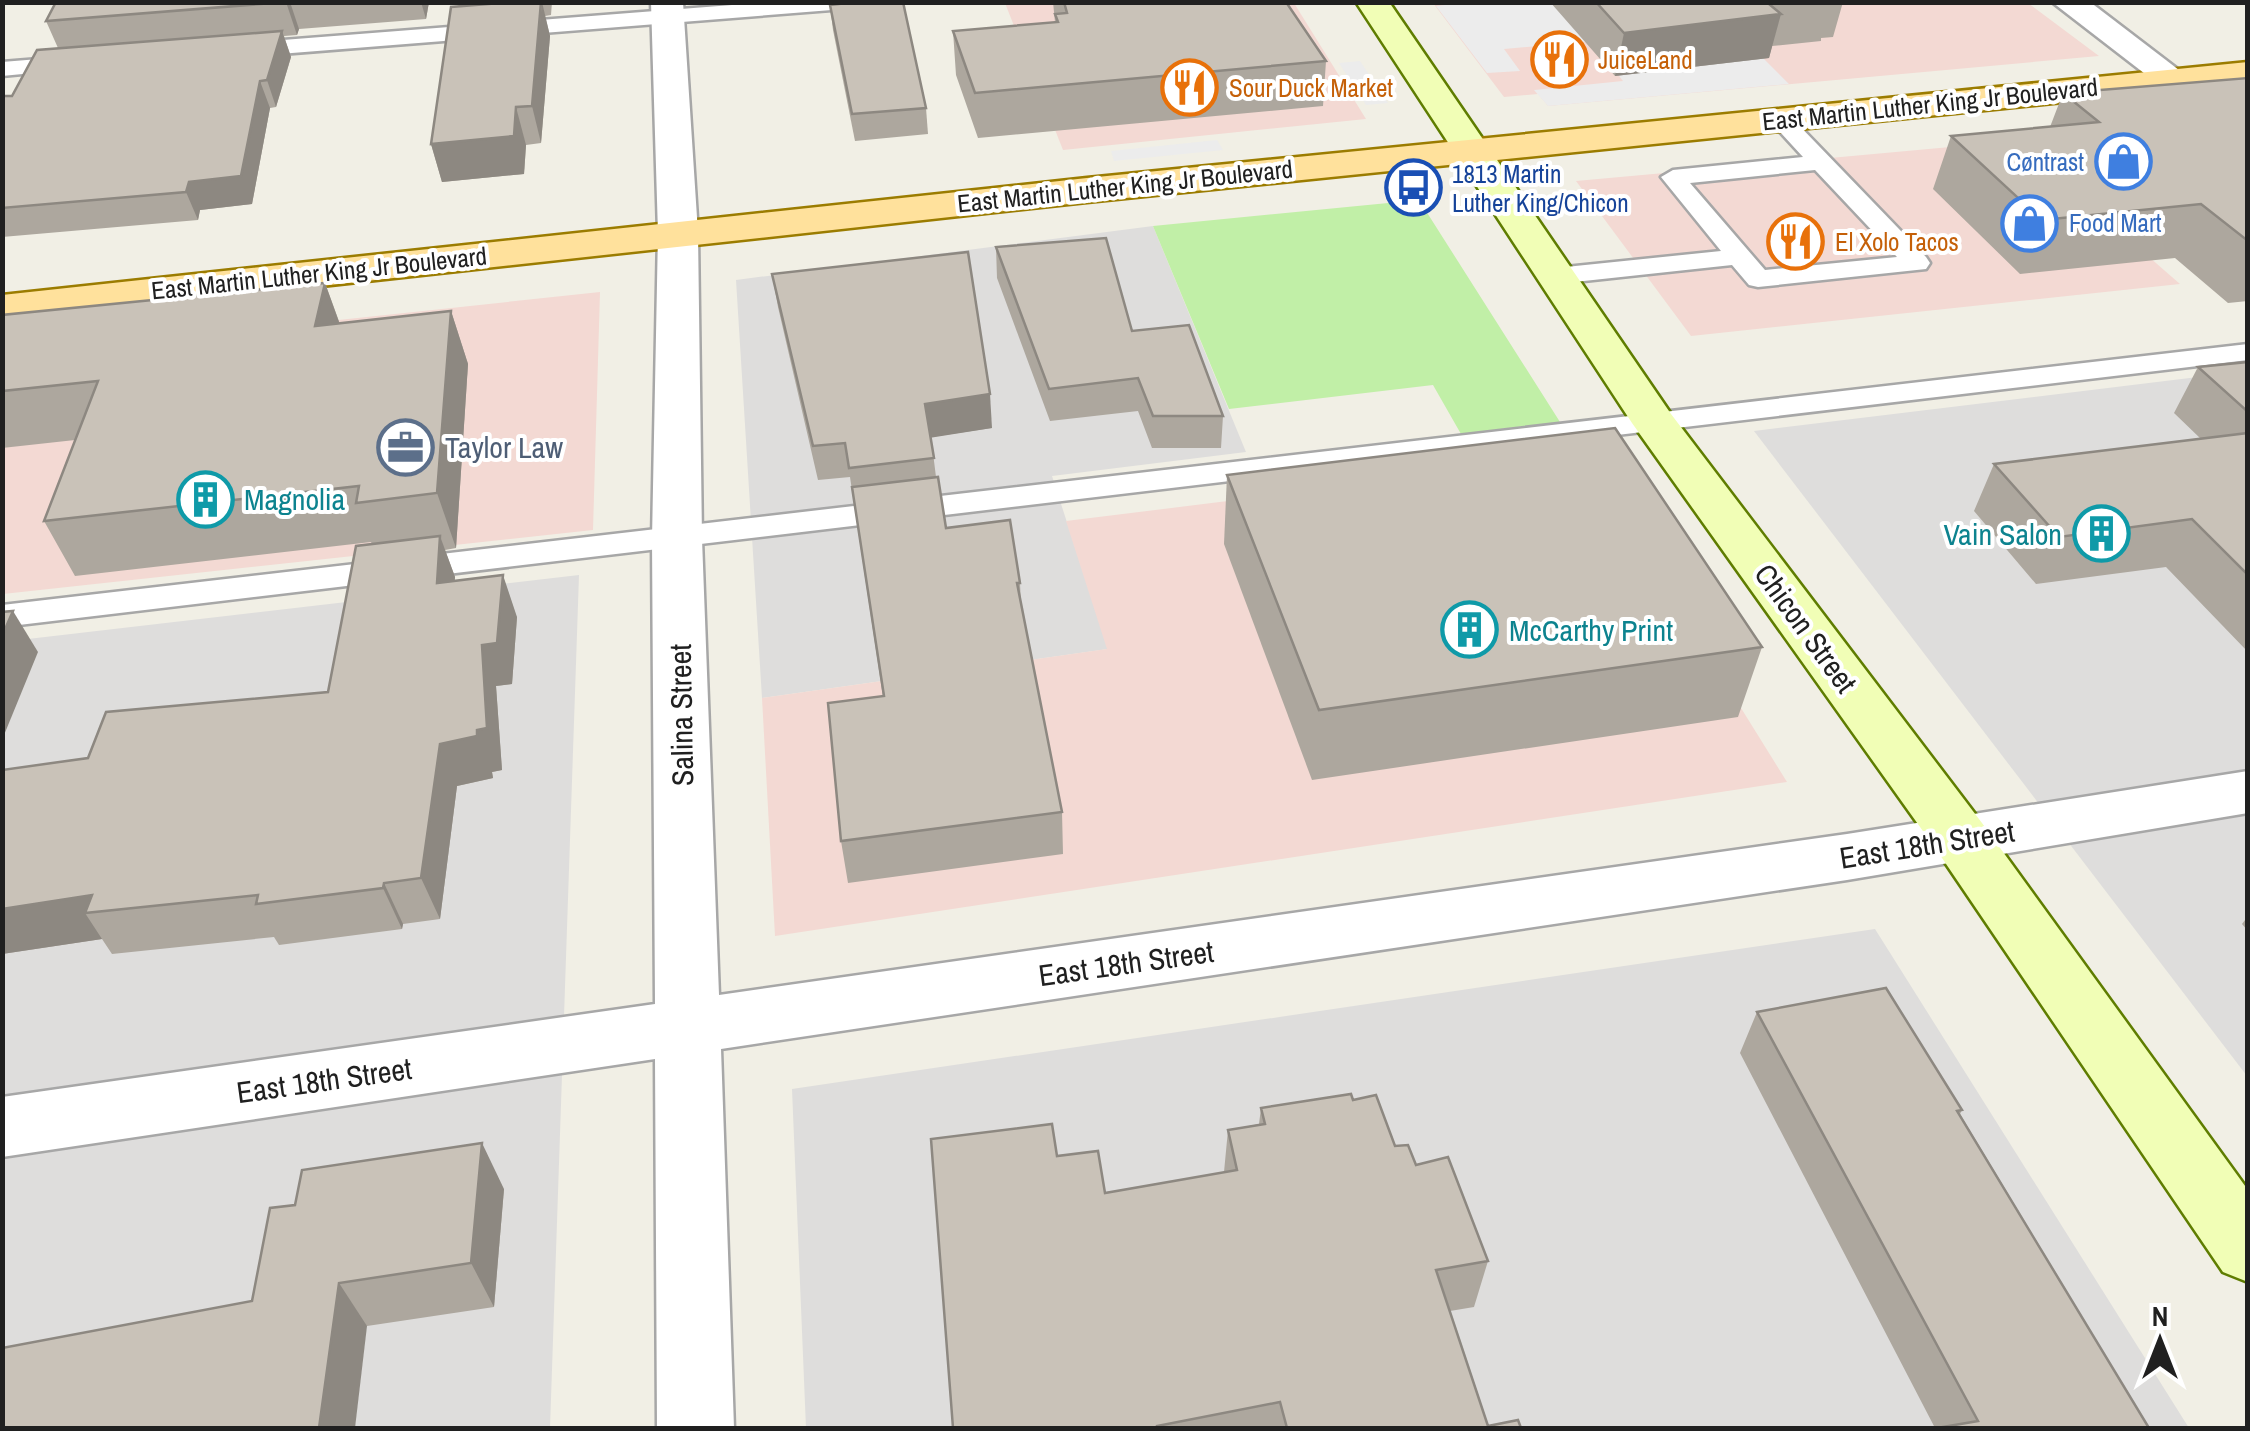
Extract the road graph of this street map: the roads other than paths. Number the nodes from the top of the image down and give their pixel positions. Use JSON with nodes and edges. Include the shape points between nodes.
{"nodes":[{"id":1,"x":857,"y":2,"type":"edge"},
{"id":2,"x":1372,"y":2,"type":"edge"},
{"id":3,"x":2068,"y":2,"type":"edge"},
{"id":4,"x":668,"y":10,"type":"edge"},
{"id":5,"x":218,"y":52,"type":"edge"},
{"id":6,"x":100,"y":61,"type":"edge"},
{"id":7,"x":2,"y":69,"type":"edge"},
{"id":8,"x":2248,"y":72,"type":"edge"},
{"id":9,"x":2174,"y":80,"type":"junction"},
{"id":10,"x":1781,"y":120,"type":"junction"},
{"id":11,"x":1473,"y":152,"type":"junction"},
{"id":12,"x":1821,"y":162,"type":"junction"},
{"id":13,"x":678,"y":233,"type":"junction"},
{"id":14,"x":1740,"y":257,"type":"junction"},
{"id":15,"x":1556,"y":276,"type":"junction"},
{"id":16,"x":2,"y":308,"type":"edge"},
{"id":17,"x":2248,"y":352,"type":"edge"},
{"id":18,"x":1655,"y":423,"type":"junction"},
{"id":19,"x":677,"y":539,"type":"junction"},
{"id":20,"x":2,"y":616,"type":"edge"},
{"id":21,"x":2248,"y":792,"type":"edge"},
{"id":22,"x":1961,"y":839,"type":"junction"},
{"id":23,"x":688,"y":1028,"type":"junction"},
{"id":24,"x":2,"y":1127,"type":"edge"},
{"id":25,"x":2248,"y":1249,"type":"edge"},
{"id":26,"x":696,"y":1428,"type":"edge"}],
"edges":[{"from":1,"to":4,"type":"lane"},
{"from":2,"to":11,"type":"street","name":"Chicon Street"},
{"from":3,"to":9,"type":"street"},
{"from":4,"to":5,"type":"lane"},
{"from":4,"to":13,"type":"street","name":"Salina Street"},
{"from":6,"to":7,"type":"lane"},
{"from":8,"to":9,"type":"main road","name":"East Martin Luther King Jr Boulevard"},
{"from":9,"to":10,"type":"main road","name":"East Martin Luther King Jr Boulevard"},
{"from":10,"to":11,"type":"main road","name":"East Martin Luther King Jr Boulevard"},
{"from":10,"to":12,"type":"lane"},
{"from":11,"to":13,"type":"main road","name":"East Martin Luther King Jr Boulevard"},
{"from":11,"to":15,"type":"street","name":"Chicon Street"},
{"from":12,"to":14,"type":"lane","via":[[1672,177]]},
{"from":12,"to":14,"type":"lane","via":[[1917,263],[1758,279]]},
{"from":13,"to":16,"type":"main road","name":"East Martin Luther King Jr Boulevard"},
{"from":13,"to":19,"type":"street","name":"Salina Street"},
{"from":14,"to":15,"type":"lane"},
{"from":15,"to":18,"type":"street","name":"Chicon Street"},
{"from":17,"to":18,"type":"lane"},
{"from":18,"to":19,"type":"lane"},
{"from":18,"to":22,"type":"street","name":"Chicon Street"},
{"from":19,"to":20,"type":"lane"},
{"from":19,"to":23,"type":"street","name":"Salina Street"},
{"from":21,"to":22,"type":"street","name":"East 18th Street"},
{"from":22,"to":23,"type":"street","name":"East 18th Street"},
{"from":22,"to":25,"type":"street","name":"Chicon Street"},
{"from":23,"to":24,"type":"street","name":"East 18th Street"},
{"from":23,"to":26,"type":"street","name":"Salina Street"}]}
